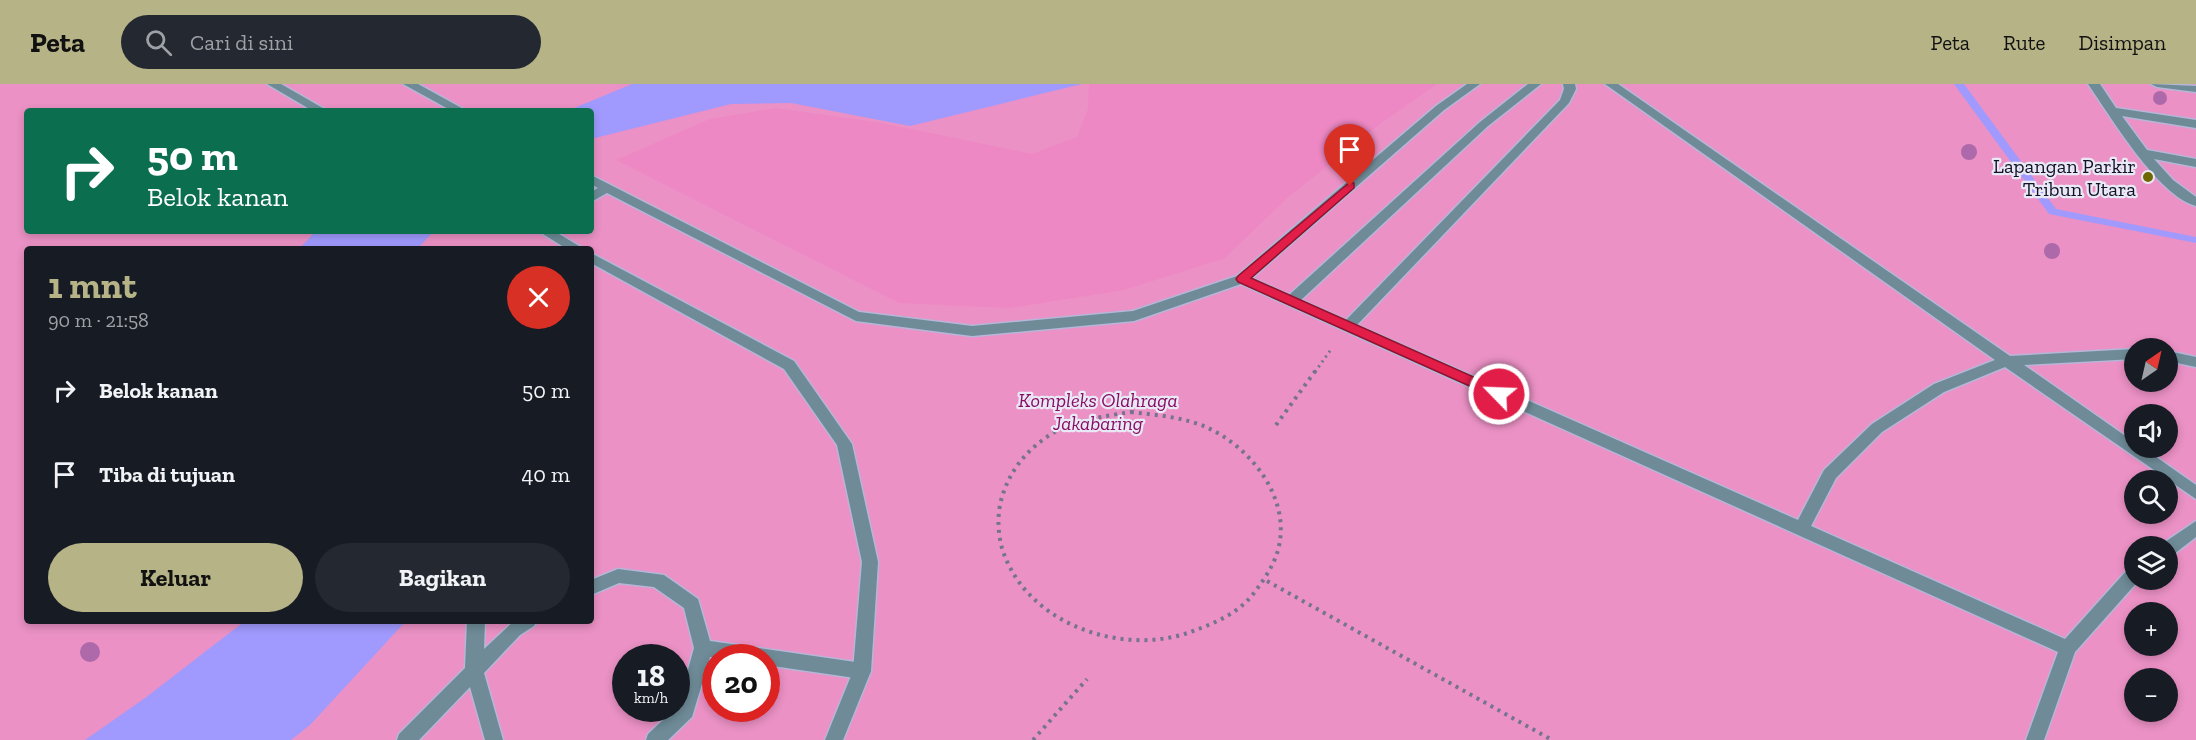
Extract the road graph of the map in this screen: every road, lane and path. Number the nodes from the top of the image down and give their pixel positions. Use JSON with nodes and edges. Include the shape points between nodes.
{"nodes":[{"id":1,"x":273,"y":84,"type":"edge"},
{"id":2,"x":409,"y":84,"type":"edge"},
{"id":3,"x":1474,"y":84,"type":"edge"},
{"id":4,"x":1535,"y":84,"type":"edge"},
{"id":5,"x":1569,"y":84,"type":"edge"},
{"id":6,"x":1611,"y":84,"type":"edge"},
{"id":7,"x":2094,"y":84,"type":"edge"},
{"id":8,"x":2157,"y":84,"type":"edge"},
{"id":9,"x":2196,"y":89,"type":"edge"},
{"id":10,"x":317,"y":108,"type":"edge"},
{"id":11,"x":454,"y":108,"type":"edge"},
{"id":12,"x":2113,"y":111,"type":"junction"},
{"id":13,"x":2196,"y":124,"type":"edge"},
{"id":14,"x":2143,"y":153,"type":"junction"},
{"id":15,"x":2196,"y":163,"type":"edge"},
{"id":16,"x":594,"y":180,"type":"edge"},
{"id":17,"x":607,"y":187,"type":"junction"},
{"id":18,"x":594,"y":196,"type":"edge"},
{"id":19,"x":2196,"y":202,"type":"edge"},
{"id":20,"x":550,"y":234,"type":"edge"},
{"id":21,"x":572,"y":246,"type":"edge"},
{"id":22,"x":594,"y":259,"type":"edge"},
{"id":23,"x":1242,"y":279,"type":"junction"},
{"id":24,"x":1291,"y":301,"type":"junction"},
{"id":25,"x":1348,"y":326,"type":"junction"},
{"id":26,"x":2124,"y":355,"type":"edge"},
{"id":27,"x":2178,"y":359,"type":"edge"},
{"id":28,"x":2006,"y":361,"type":"junction"},
{"id":29,"x":2196,"y":362,"type":"edge"},
{"id":30,"x":1276,"y":425,"type":"dead end"},
{"id":31,"x":2196,"y":493,"type":"edge"},
{"id":32,"x":2196,"y":528,"type":"edge"},
{"id":33,"x":1801,"y":529,"type":"junction"},
{"id":34,"x":2178,"y":542,"type":"edge"},
{"id":35,"x":1267,"y":581,"type":"junction"},
{"id":36,"x":2124,"y":585,"type":"edge"},
{"id":37,"x":594,"y":587,"type":"edge"},
{"id":38,"x":476,"y":624,"type":"edge"},
{"id":39,"x":523,"y":624,"type":"edge"},
{"id":40,"x":702,"y":644,"type":"edge"},
{"id":41,"x":2068,"y":648,"type":"junction"},
{"id":42,"x":702,"y":652,"type":"edge"},
{"id":43,"x":780,"y":659,"type":"edge"},
{"id":44,"x":474,"y":670,"type":"junction"},
{"id":45,"x":862,"y":671,"type":"junction"},
{"id":46,"x":1087,"y":679,"type":"dead end"},
{"id":47,"x":406,"y":740,"type":"edge"},
{"id":48,"x":494,"y":740,"type":"edge"},
{"id":49,"x":655,"y":740,"type":"edge"},
{"id":50,"x":834,"y":740,"type":"edge"},
{"id":51,"x":1033,"y":740,"type":"edge"},
{"id":52,"x":1552,"y":740,"type":"edge"},
{"id":53,"x":2035,"y":740,"type":"edge"}],
"edges":[{"from":1,"to":10,"type":"street"},
{"from":2,"to":11,"type":"street"},
{"from":3,"to":23,"type":"street","via":[[1440,108]]},
{"from":4,"to":24,"type":"street","via":[[1484,124]]},
{"from":5,"to":25,"type":"street","via":[[1565,101]]},
{"from":6,"to":28,"type":"street"},
{"from":7,"to":12,"type":"street"},
{"from":8,"to":9,"type":"street"},
{"from":12,"to":13,"type":"street"},
{"from":12,"to":14,"type":"street"},
{"from":14,"to":15,"type":"street"},
{"from":14,"to":19,"type":"street","via":[[2183,196]]},
{"from":16,"to":17,"type":"street"},
{"from":17,"to":18,"type":"street"},
{"from":17,"to":23,"type":"street","via":[[856,316],[972,331],[1134,316]]},
{"from":20,"to":21,"type":"street"},
{"from":22,"to":45,"type":"street","via":[[789,365],[844,444],[870,562]]},
{"from":23,"to":24,"type":"street"},
{"from":24,"to":25,"type":"street"},
{"from":25,"to":30,"type":"path"},
{"from":25,"to":33,"type":"street"},
{"from":26,"to":28,"type":"street"},
{"from":27,"to":29,"type":"street"},
{"from":28,"to":31,"type":"street"},
{"from":28,"to":33,"type":"street","via":[[1939,388],[1877,428],[1830,474]]},
{"from":32,"to":34,"type":"street"},
{"from":33,"to":41,"type":"street"},
{"from":35,"to":35,"type":"path","via":[[1242,609],[1206,629],[1164,640],[1115,639],[1068,624],[1030,598],[1006,564],[996,527],[1002,491],[1022,459],[1061,430],[1089,418],[1131,412],[1174,416],[1214,430],[1247,454],[1270,484],[1281,516],[1280,549]]},
{"from":35,"to":52,"type":"path"},
{"from":36,"to":41,"type":"street"},
{"from":37,"to":40,"type":"street","via":[[618,576],[658,580],[692,604]]},
{"from":38,"to":44,"type":"street"},
{"from":39,"to":44,"type":"street"},
{"from":41,"to":53,"type":"street"},
{"from":42,"to":49,"type":"street","via":[[686,711]]},
{"from":43,"to":45,"type":"street"},
{"from":44,"to":47,"type":"street"},
{"from":44,"to":48,"type":"street"},
{"from":45,"to":50,"type":"street"},
{"from":46,"to":51,"type":"path"}]}
